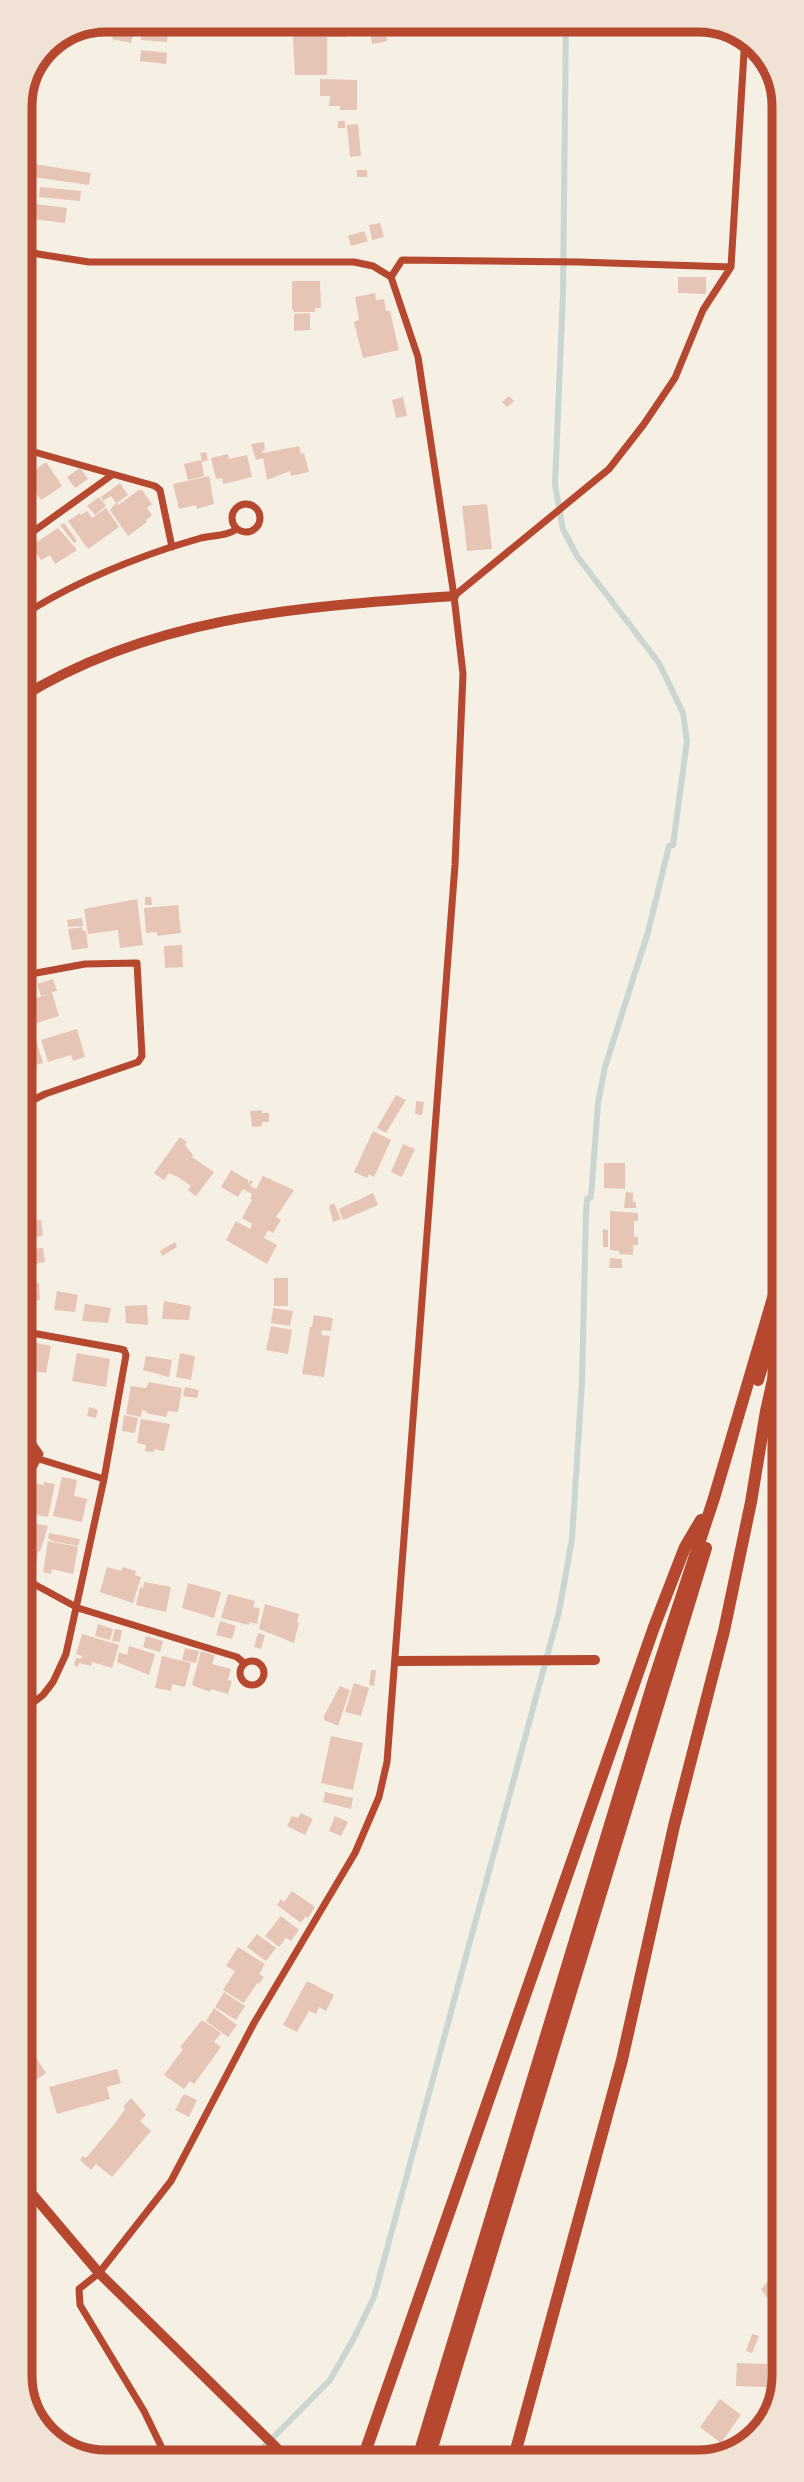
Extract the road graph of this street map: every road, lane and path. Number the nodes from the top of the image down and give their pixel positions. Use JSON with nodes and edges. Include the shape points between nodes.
{"nodes":[{"id":1,"x":744,"y":48,"type":"edge"},
{"id":2,"x":32,"y":252,"type":"edge"},
{"id":3,"x":731,"y":267,"type":"junction"},
{"id":4,"x":391,"y":277,"type":"junction"},
{"id":5,"x":32,"y":452,"type":"edge"},
{"id":6,"x":112,"y":475,"type":"junction"},
{"id":7,"x":237,"y":529,"type":"dead end"},
{"id":8,"x":32,"y":532,"type":"edge"},
{"id":9,"x":173,"y":547,"type":"junction"},
{"id":10,"x":454,"y":596,"type":"junction"},
{"id":11,"x":32,"y":610,"type":"edge"},
{"id":12,"x":32,"y":691,"type":"edge"},
{"id":13,"x":32,"y":974,"type":"edge"},
{"id":14,"x":32,"y":1100,"type":"edge"},
{"id":15,"x":772,"y":1301,"type":"edge"},
{"id":16,"x":32,"y":1333,"type":"edge"},
{"id":17,"x":772,"y":1333,"type":"edge"},
{"id":18,"x":772,"y":1385,"type":"edge"},
{"id":19,"x":32,"y":1444,"type":"edge"},
{"id":20,"x":39,"y":1459,"type":"junction"},
{"id":21,"x":32,"y":1466,"type":"edge"},
{"id":22,"x":104,"y":1479,"type":"junction"},
{"id":23,"x":714,"y":1498,"type":"junction"},
{"id":24,"x":32,"y":1583,"type":"edge"},
{"id":25,"x":78,"y":1608,"type":"junction"},
{"id":26,"x":595,"y":1660,"type":"dead end"},
{"id":27,"x":397,"y":1661,"type":"junction"},
{"id":28,"x":244,"y":1663,"type":"dead end"},
{"id":29,"x":32,"y":1704,"type":"edge"},
{"id":30,"x":32,"y":2194,"type":"edge"},
{"id":31,"x":99,"y":2273,"type":"junction"},
{"id":32,"x":160,"y":2450,"type":"edge"},
{"id":33,"x":277,"y":2450,"type":"edge"},
{"id":34,"x":366,"y":2450,"type":"edge"},
{"id":35,"x":420,"y":2450,"type":"edge"},
{"id":36,"x":431,"y":2450,"type":"edge"},
{"id":37,"x":516,"y":2450,"type":"edge"}],
"edges":[{"from":1,"to":3,"type":"street"},
{"from":2,"to":4,"type":"street","via":[[89,262],[354,262]]},
{"from":3,"to":4,"type":"street","via":[[402,260]]},
{"from":3,"to":10,"type":"street","via":[[703,310],[675,378],[609,469]]},
{"from":4,"to":10,"type":"street","via":[[418,357]]},
{"from":5,"to":6,"type":"street"},
{"from":6,"to":8,"type":"street"},
{"from":6,"to":9,"type":"street","via":[[160,490]]},
{"from":7,"to":9,"type":"street"},
{"from":9,"to":11,"type":"street","via":[[103,571]]},
{"from":10,"to":12,"type":"street","via":[[323,605],[204,623],[134,643]]},
{"from":10,"to":27,"type":"street","via":[[463,674],[456,838]]},
{"from":13,"to":14,"type":"street","via":[[85,964],[136,963],[142,1056],[138,1062]]},
{"from":15,"to":23,"type":"highway"},
{"from":16,"to":22,"type":"street","via":[[124,1350]]},
{"from":17,"to":36,"type":"highway"},
{"from":18,"to":37,"type":"highway","via":[[724,1631],[674,1826],[622,2060]]},
{"from":19,"to":20,"type":"street"},
{"from":20,"to":21,"type":"street"},
{"from":20,"to":22,"type":"street"},
{"from":22,"to":25,"type":"street"},
{"from":23,"to":34,"type":"highway","via":[[685,1547],[654,1628]]},
{"from":23,"to":35,"type":"highway","via":[[653,1683]]},
{"from":24,"to":25,"type":"street"},
{"from":25,"to":28,"type":"street"},
{"from":25,"to":29,"type":"street","via":[[53,1682]]},
{"from":26,"to":27,"type":"street"},
{"from":27,"to":31,"type":"street","via":[[387,1762],[379,1797],[355,1853],[254,2023],[171,2181]]},
{"from":30,"to":31,"type":"main road"},
{"from":31,"to":32,"type":"street","via":[[79,2289],[80,2305],[144,2411]]},
{"from":31,"to":33,"type":"main road"}]}
